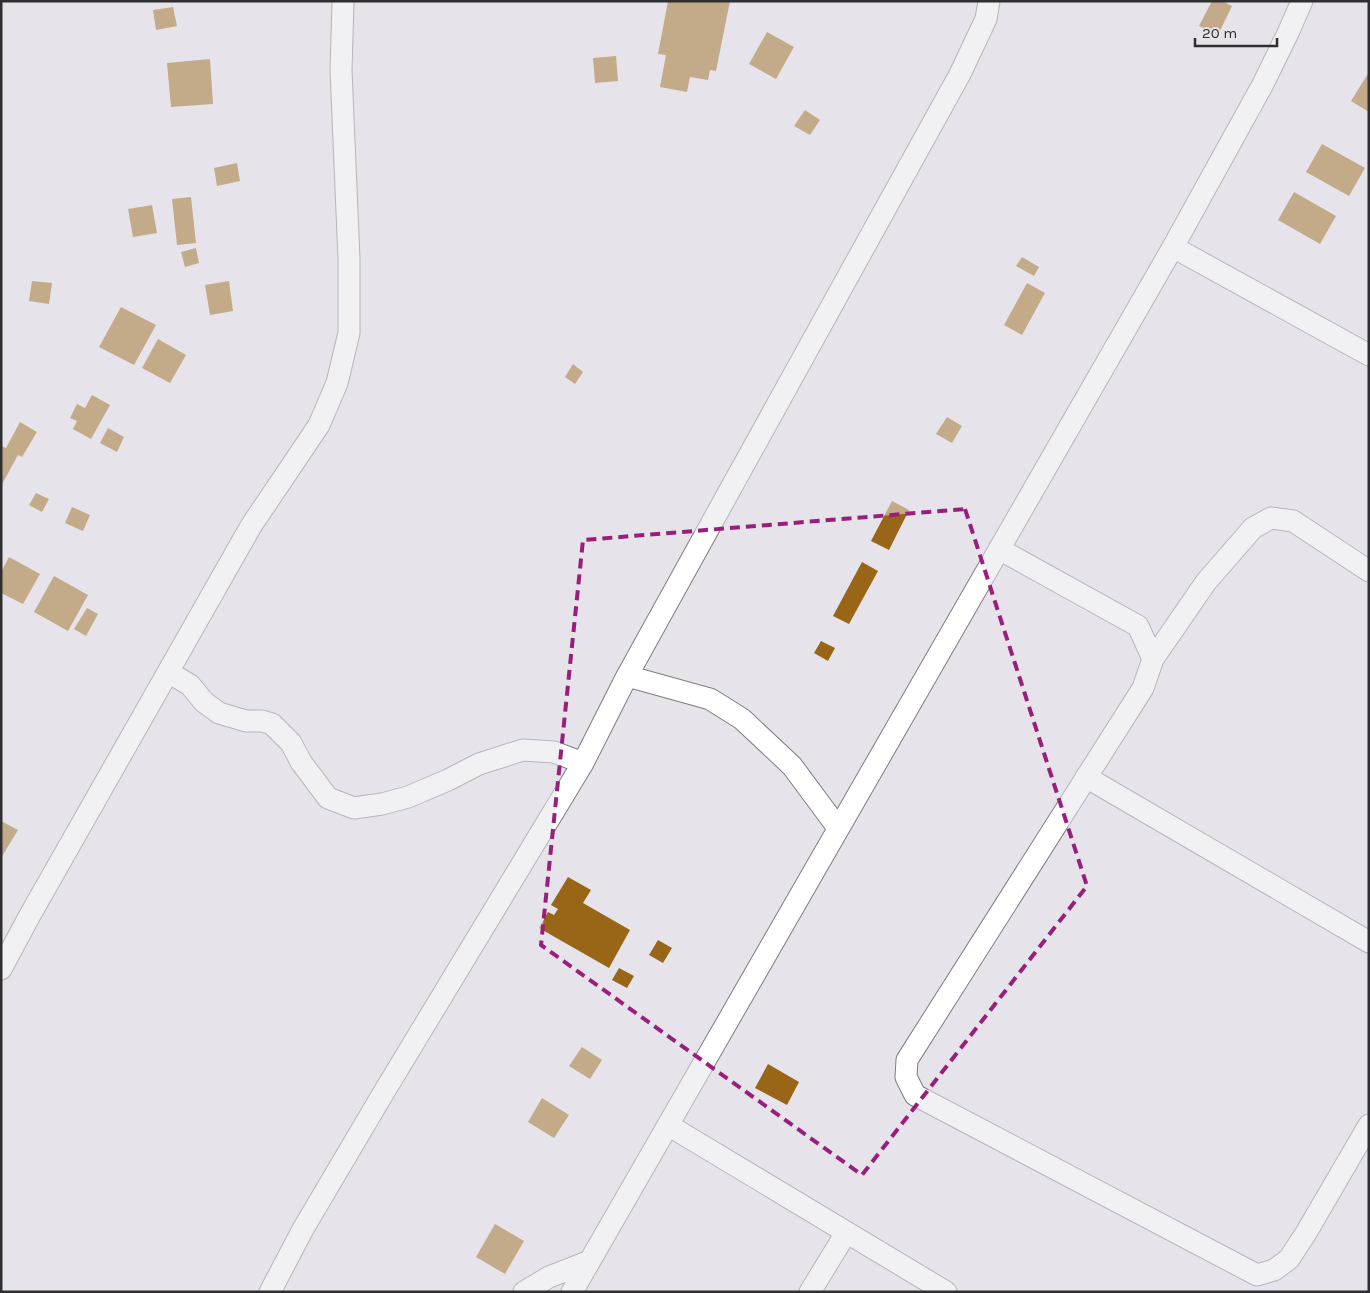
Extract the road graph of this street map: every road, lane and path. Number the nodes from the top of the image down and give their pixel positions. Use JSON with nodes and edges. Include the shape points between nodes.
{"nodes":[{"id":1,"x":343,"y":1,"type":"edge"},
{"id":2,"x":989,"y":1,"type":"edge"},
{"id":3,"x":1302,"y":1,"type":"edge"},
{"id":4,"x":1172,"y":248,"type":"junction"},
{"id":5,"x":1368,"y":352,"type":"edge"},
{"id":6,"x":999,"y":549,"type":"junction"},
{"id":7,"x":1369,"y":571,"type":"edge"},
{"id":8,"x":1153,"y":659,"type":"junction"},
{"id":9,"x":168,"y":672,"type":"junction"},
{"id":10,"x":627,"y":676,"type":"junction"},
{"id":11,"x":583,"y":763,"type":"junction"},
{"id":12,"x":1086,"y":777,"type":"junction"},
{"id":13,"x":838,"y":828,"type":"junction"},
{"id":14,"x":1369,"y":942,"type":"edge"},
{"id":15,"x":1,"y":969,"type":"edge"},
{"id":16,"x":668,"y":1125,"type":"junction"},
{"id":17,"x":1369,"y":1125,"type":"edge"},
{"id":18,"x":846,"y":1233,"type":"junction"},
{"id":19,"x":590,"y":1262,"type":"junction"},
{"id":20,"x":270,"y":1292,"type":"edge"},
{"id":21,"x":524,"y":1292,"type":"edge"},
{"id":22,"x":572,"y":1292,"type":"edge"},
{"id":23,"x":810,"y":1292,"type":"edge"},
{"id":24,"x":946,"y":1292,"type":"edge"}],
"edges":[{"from":1,"to":9,"type":"street","via":[[349,333],[337,383],[318,426],[251,526]]},
{"from":2,"to":10,"type":"street","via":[[986,19],[960,74]]},
{"from":3,"to":4,"type":"street","via":[[1263,84]]},
{"from":4,"to":5,"type":"street"},
{"from":4,"to":6,"type":"street"},
{"from":6,"to":8,"type":"street","via":[[1138,626]]},
{"from":6,"to":13,"type":"street"},
{"from":7,"to":8,"type":"street","via":[[1293,521],[1271,518],[1253,528],[1206,582]]},
{"from":8,"to":12,"type":"street","via":[[1143,688]]},
{"from":9,"to":11,"type":"street","via":[[190,685],[219,714],[272,724],[291,743],[328,798],[354,808],[408,797],[479,764],[523,750],[554,752]]},
{"from":9,"to":15,"type":"street"},
{"from":10,"to":11,"type":"street"},
{"from":10,"to":13,"type":"street","via":[[710,699],[742,719],[792,766]]},
{"from":11,"to":20,"type":"street","via":[[322,1196]]},
{"from":12,"to":14,"type":"street"},
{"from":12,"to":17,"type":"street","via":[[907,1060],[906,1077],[915,1095],[1257,1274],[1274,1270],[1289,1259]]},
{"from":13,"to":16,"type":"street"},
{"from":16,"to":18,"type":"street"},
{"from":16,"to":19,"type":"street"},
{"from":18,"to":23,"type":"street"},
{"from":18,"to":24,"type":"street"},
{"from":19,"to":21,"type":"street","via":[[549,1277]]},
{"from":19,"to":22,"type":"street"}]}
